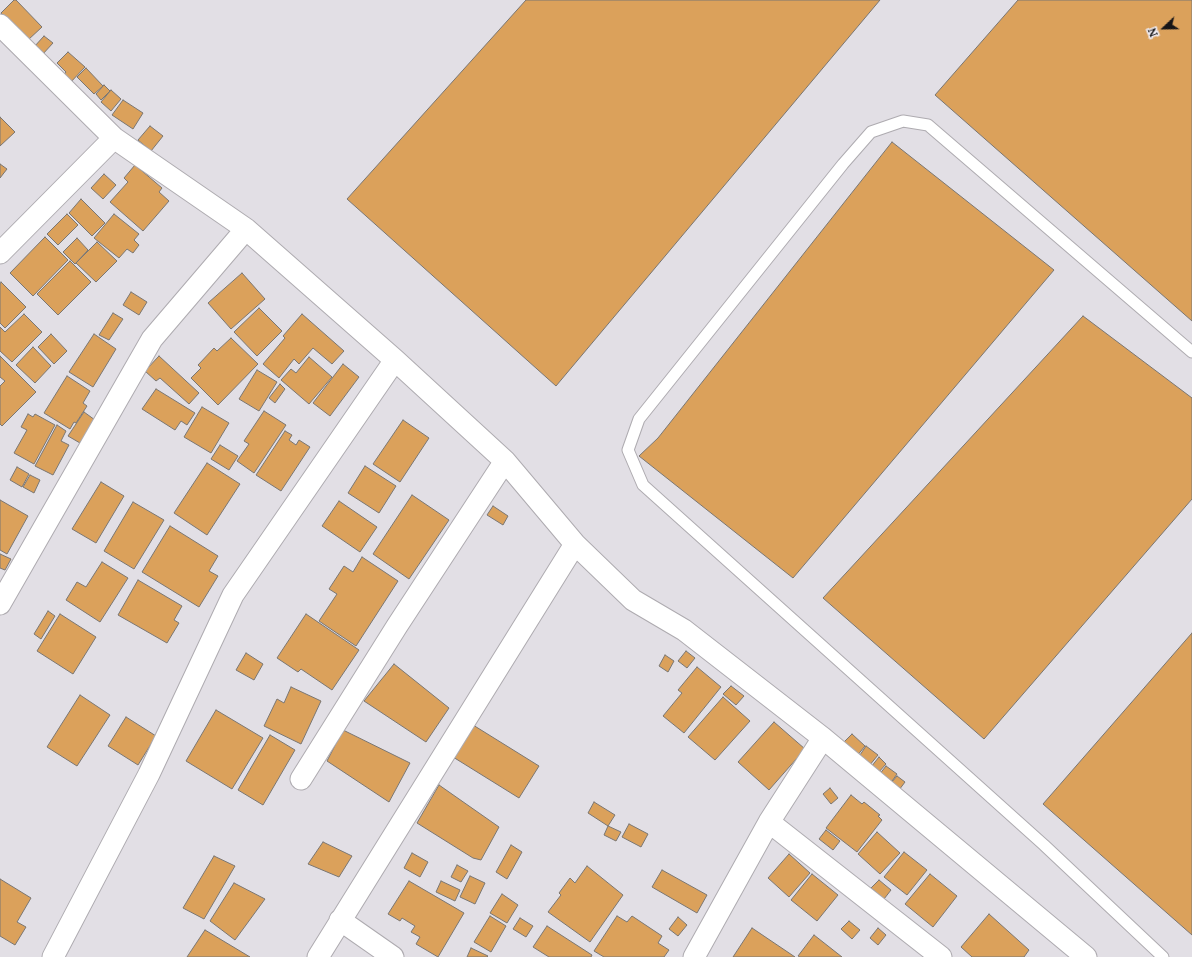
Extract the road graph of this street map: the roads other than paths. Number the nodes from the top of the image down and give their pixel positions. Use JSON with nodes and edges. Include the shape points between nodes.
{"nodes":[{"id":1,"x":0,"y":25,"type":"edge"},
{"id":2,"x":114,"y":138,"type":"junction"},
{"id":3,"x":246,"y":229,"type":"junction"},
{"id":4,"x":0,"y":253,"type":"edge"},
{"id":5,"x":1192,"y":352,"type":"edge"},
{"id":6,"x":395,"y":360,"type":"junction"},
{"id":7,"x":505,"y":461,"type":"junction"},
{"id":8,"x":575,"y":544,"type":"junction"},
{"id":9,"x":0,"y":604,"type":"edge"},
{"id":10,"x":823,"y":738,"type":"junction"},
{"id":11,"x":301,"y":779,"type":"dead end"},
{"id":12,"x":769,"y":822,"type":"junction"},
{"id":13,"x":340,"y":920,"type":"junction"},
{"id":14,"x":52,"y":957,"type":"edge"},
{"id":15,"x":318,"y":957,"type":"edge"},
{"id":16,"x":393,"y":957,"type":"edge"},
{"id":17,"x":694,"y":957,"type":"edge"},
{"id":18,"x":941,"y":957,"type":"edge"},
{"id":19,"x":1086,"y":957,"type":"edge"},
{"id":20,"x":1163,"y":957,"type":"edge"}],
"edges":[{"from":1,"to":2,"type":"street"},
{"from":2,"to":3,"type":"street"},
{"from":2,"to":4,"type":"street"},
{"from":3,"to":6,"type":"street"},
{"from":3,"to":9,"type":"street","via":[[152,339]]},
{"from":5,"to":20,"type":"lane","via":[[928,125],[903,121],[871,132],[843,164],[639,419],[628,450],[643,485],[1044,845]]},
{"from":6,"to":7,"type":"street"},
{"from":6,"to":14,"type":"street","via":[[233,596],[150,774]]},
{"from":7,"to":8,"type":"street"},
{"from":7,"to":11,"type":"street"},
{"from":8,"to":10,"type":"street","via":[[634,600],[684,630]]},
{"from":8,"to":13,"type":"street"},
{"from":10,"to":12,"type":"street"},
{"from":10,"to":19,"type":"street"},
{"from":12,"to":17,"type":"street"},
{"from":12,"to":18,"type":"street"},
{"from":13,"to":15,"type":"street"},
{"from":13,"to":16,"type":"street"}]}
